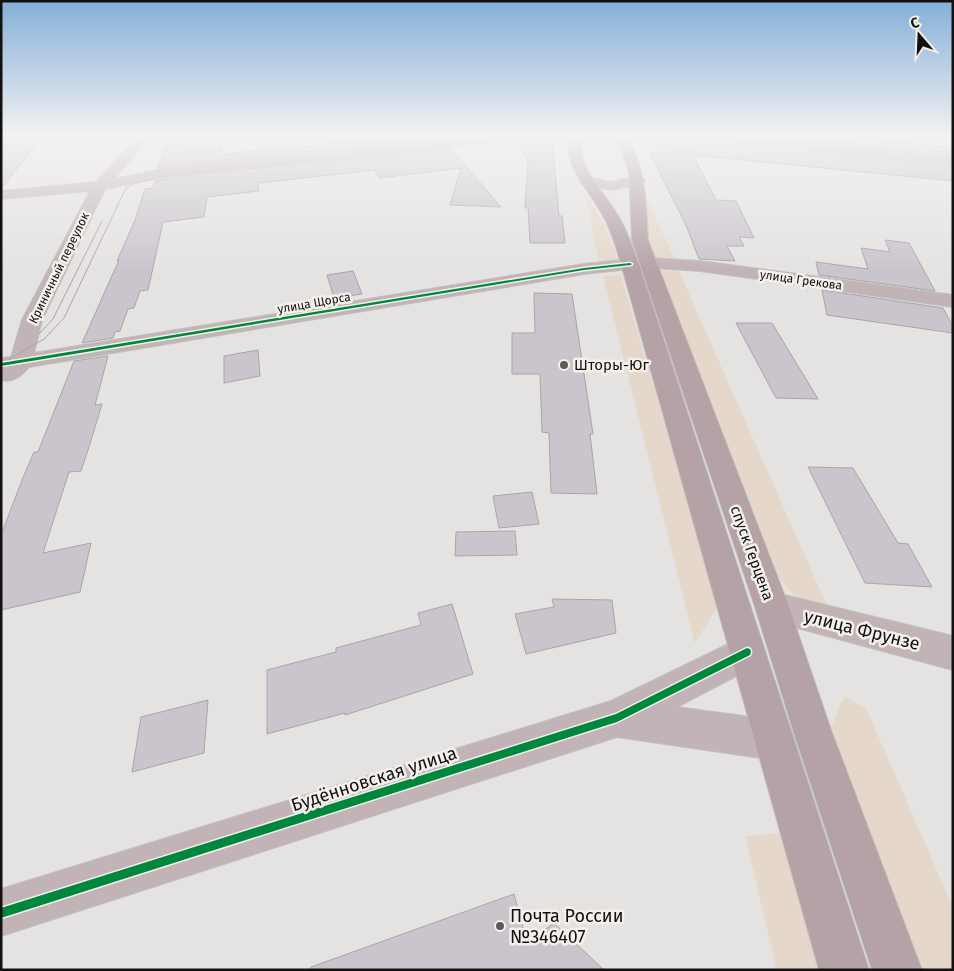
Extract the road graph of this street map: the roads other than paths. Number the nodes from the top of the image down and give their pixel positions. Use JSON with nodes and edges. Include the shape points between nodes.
{"nodes":[{"id":1,"x":105,"y":180,"type":"edge"},
{"id":2,"x":128,"y":180,"type":"edge"},
{"id":3,"x":637,"y":180,"type":"edge"},
{"id":4,"x":638,"y":180,"type":"edge"},
{"id":5,"x":587,"y":181,"type":"joint"},
{"id":6,"x":100,"y":186,"type":"junction"},
{"id":7,"x":1,"y":195,"type":"edge"},
{"id":8,"x":640,"y":264,"type":"junction"},
{"id":9,"x":953,"y":302,"type":"edge"},
{"id":10,"x":10,"y":364,"type":"edge"},
{"id":11,"x":1,"y":383,"type":"edge"},
{"id":12,"x":772,"y":607,"type":"junction"},
{"id":13,"x":747,"y":652,"type":"junction"},
{"id":14,"x":953,"y":653,"type":"edge"},
{"id":15,"x":617,"y":718,"type":"junction"},
{"id":16,"x":774,"y":740,"type":"junction"},
{"id":17,"x":1,"y":914,"type":"edge"},
{"id":18,"x":844,"y":970,"type":"edge"},
{"id":19,"x":897,"y":970,"type":"edge"}],
"edges":[{"from":1,"to":6,"type":"street","name":"Криничный переулок"},
{"from":2,"to":6,"type":"street"},
{"from":3,"to":5,"type":"street","via":[[616,186]]},
{"from":4,"to":8,"type":"main road","name":"спуск Герцена"},
{"from":5,"to":8,"type":"main road","name":"спуск Герцена"},
{"from":6,"to":7,"type":"street"},
{"from":6,"to":10,"type":"street","name":"Криничный переулок"},
{"from":8,"to":9,"type":"street","name":"улица Грекова","via":[[700,266]]},
{"from":8,"to":10,"type":"street","name":"улица Щорса","via":[[584,269]]},
{"from":8,"to":12,"type":"main road","name":"спуск Герцена"},
{"from":8,"to":13,"type":"main road","name":"спуск Герцена"},
{"from":10,"to":11,"type":"street","name":"Криничный переулок"},
{"from":12,"to":14,"type":"street","name":"улица Фрунзе"},
{"from":12,"to":19,"type":"main road","name":"спуск Герцена"},
{"from":13,"to":15,"type":"street","name":"Будённовская улица"},
{"from":13,"to":16,"type":"main road","name":"спуск Герцена"},
{"from":15,"to":16,"type":"street","name":"Будённовская улица"},
{"from":15,"to":17,"type":"street","name":"Будённовская улица"},
{"from":16,"to":18,"type":"main road","name":"спуск Герцена"}]}
